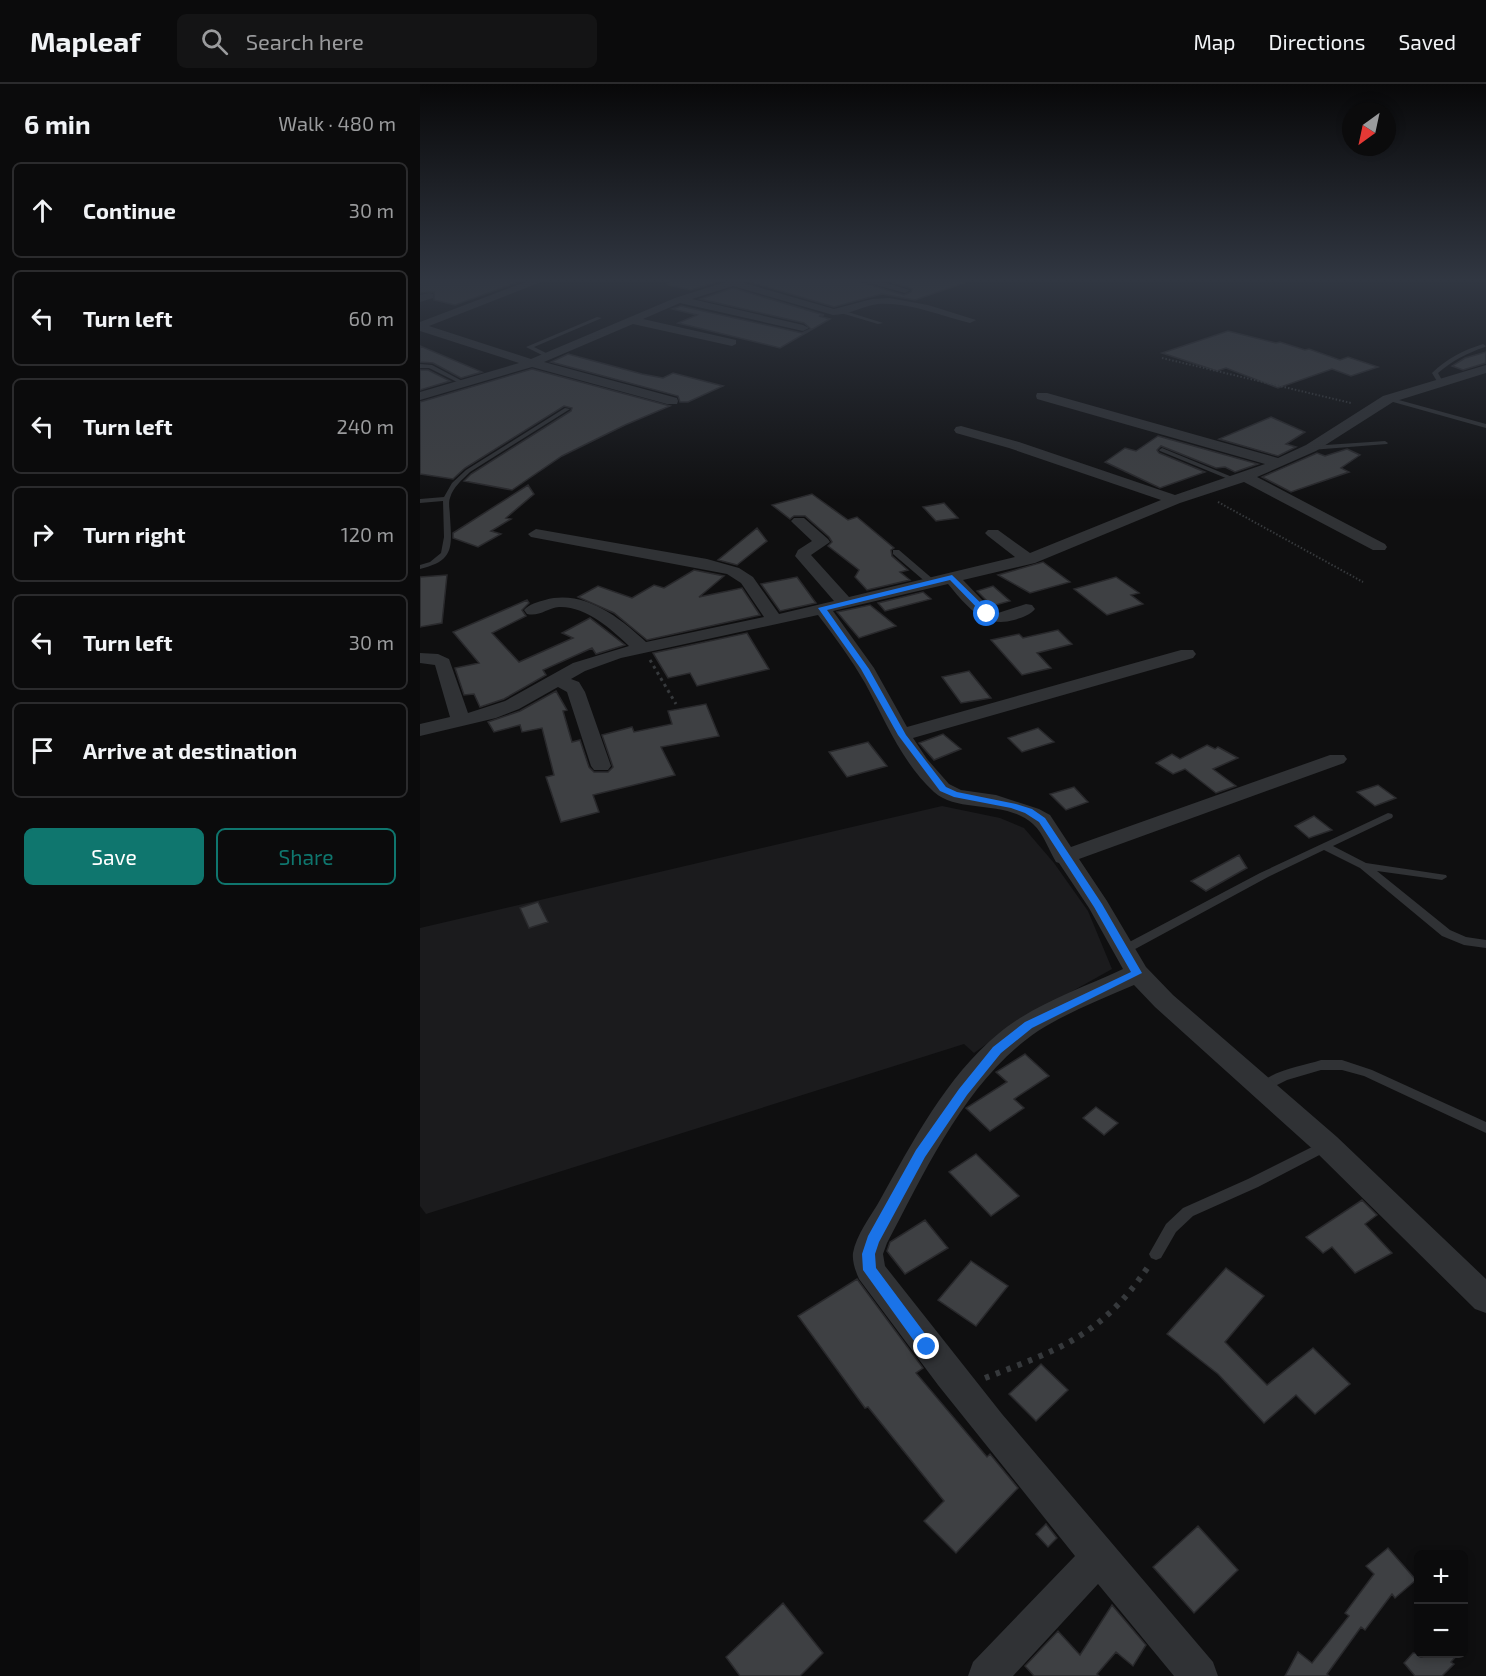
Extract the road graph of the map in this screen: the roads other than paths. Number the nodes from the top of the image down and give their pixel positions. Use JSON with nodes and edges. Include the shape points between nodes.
{"nodes":[{"id":1,"x":500,"y":352,"type":"edge"},
{"id":2,"x":540,"y":352,"type":"edge"},
{"id":3,"x":557,"y":352,"type":"edge"},
{"id":4,"x":1464,"y":352,"type":"edge"},
{"id":5,"x":548,"y":356,"type":"junction"},
{"id":6,"x":532,"y":363,"type":"junction"},
{"id":7,"x":420,"y":366,"type":"edge"},
{"id":8,"x":1486,"y":369,"type":"edge"},
{"id":9,"x":1440,"y":382,"type":"junction"},
{"id":10,"x":463,"y":383,"type":"junction"},
{"id":11,"x":420,"y":396,"type":"edge"},
{"id":12,"x":1042,"y":396,"type":"dead end"},
{"id":13,"x":1388,"y":399,"type":"junction"},
{"id":14,"x":672,"y":401,"type":"dead end"},
{"id":15,"x":567,"y":409,"type":"dead end"},
{"id":16,"x":1486,"y":426,"type":"edge"},
{"id":17,"x":961,"y":430,"type":"dead end"},
{"id":18,"x":1385,"y":443,"type":"dead end"},
{"id":19,"x":1311,"y":448,"type":"junction"},
{"id":20,"x":1162,"y":450,"type":"dead end"},
{"id":21,"x":1278,"y":463,"type":"junction"},
{"id":22,"x":1240,"y":479,"type":"junction"},
{"id":23,"x":446,"y":499,"type":"junction"},
{"id":24,"x":1175,"y":500,"type":"junction"},
{"id":25,"x":420,"y":501,"type":"edge"},
{"id":26,"x":799,"y":521,"type":"dead end"},
{"id":27,"x":993,"y":533,"type":"dead end"},
{"id":28,"x":536,"y":534,"type":"dead end"},
{"id":29,"x":1379,"y":547,"type":"dead end"},
{"id":30,"x":896,"y":552,"type":"dead end"},
{"id":31,"x":1029,"y":560,"type":"junction"},
{"id":32,"x":420,"y":567,"type":"edge"},
{"id":33,"x":952,"y":578,"type":"junction"},
{"id":34,"x":931,"y":582,"type":"junction"},
{"id":35,"x":834,"y":606,"type":"junction"},
{"id":36,"x":1026,"y":609,"type":"dead end"},
{"id":37,"x":533,"y":610,"type":"dead end"},
{"id":38,"x":775,"y":620,"type":"junction"},
{"id":39,"x":643,"y":649,"type":"junction"},
{"id":40,"x":1187,"y":654,"type":"dead end"},
{"id":41,"x":420,"y":658,"type":"edge"},
{"id":42,"x":558,"y":680,"type":"junction"},
{"id":43,"x":461,"y":720,"type":"junction"},
{"id":44,"x":420,"y":730,"type":"edge"},
{"id":45,"x":902,"y":735,"type":"junction"},
{"id":46,"x":1337,"y":759,"type":"dead end"},
{"id":47,"x":601,"y":766,"type":"dead end"},
{"id":48,"x":1388,"y":816,"type":"dead end"},
{"id":49,"x":1324,"y":846,"type":"junction"},
{"id":50,"x":1065,"y":857,"type":"junction"},
{"id":51,"x":1364,"y":866,"type":"junction"},
{"id":52,"x":1442,"y":877,"type":"dead end"},
{"id":53,"x":1486,"y":945,"type":"edge"},
{"id":54,"x":1129,"y":962,"type":"junction"},
{"id":55,"x":1263,"y":1087,"type":"junction"},
{"id":56,"x":1486,"y":1128,"type":"edge"},
{"id":57,"x":1327,"y":1145,"type":"junction"},
{"id":58,"x":1156,"y":1254,"type":"road end"},
{"id":59,"x":1486,"y":1299,"type":"edge"},
{"id":60,"x":1099,"y":1557,"type":"junction"},
{"id":61,"x":987,"y":1676,"type":"edge"},
{"id":62,"x":1199,"y":1676,"type":"edge"}],
"edges":[{"from":1,"to":6,"type":"street"},
{"from":2,"to":5,"type":"lane"},
{"from":3,"to":5,"type":"street"},
{"from":4,"to":9,"type":"lane","via":[[1435,373]]},
{"from":5,"to":6,"type":"street"},
{"from":6,"to":10,"type":"street"},
{"from":6,"to":14,"type":"street"},
{"from":7,"to":10,"type":"lane","via":[[430,366]]},
{"from":8,"to":9,"type":"street"},
{"from":9,"to":13,"type":"street"},
{"from":10,"to":11,"type":"street"},
{"from":12,"to":21,"type":"street"},
{"from":13,"to":16,"type":"lane"},
{"from":13,"to":19,"type":"street"},
{"from":15,"to":23,"type":"lane","via":[[468,471],[454,483]]},
{"from":17,"to":24,"type":"street"},
{"from":18,"to":19,"type":"lane"},
{"from":19,"to":21,"type":"street"},
{"from":20,"to":22,"type":"lane"},
{"from":21,"to":22,"type":"street"},
{"from":22,"to":24,"type":"street"},
{"from":22,"to":29,"type":"street"},
{"from":23,"to":25,"type":"lane"},
{"from":23,"to":32,"type":"lane","via":[[445,554],[433,564]]},
{"from":24,"to":31,"type":"street"},
{"from":26,"to":35,"type":"street","via":[[822,542],[803,556],[825,578]]},
{"from":27,"to":31,"type":"street"},
{"from":28,"to":38,"type":"street","via":[[732,571],[747,580]]},
{"from":30,"to":34,"type":"lane"},
{"from":31,"to":33,"type":"street"},
{"from":33,"to":34,"type":"street"},
{"from":33,"to":36,"type":"street","via":[[992,616],[999,618]]},
{"from":34,"to":35,"type":"street"},
{"from":35,"to":38,"type":"street"},
{"from":35,"to":45,"type":"street"},
{"from":37,"to":39,"type":"street","via":[[561,602],[587,609],[620,628]]},
{"from":38,"to":39,"type":"street"},
{"from":39,"to":42,"type":"street","via":[[594,660]]},
{"from":40,"to":45,"type":"street"},
{"from":41,"to":43,"type":"street","via":[[443,663]]},
{"from":42,"to":43,"type":"street","via":[[512,705]]},
{"from":42,"to":47,"type":"street","via":[[576,692]]},
{"from":43,"to":44,"type":"street"},
{"from":45,"to":50,"type":"street","via":[[943,789],[954,795],[1029,811],[1042,820]]},
{"from":46,"to":50,"type":"street"},
{"from":48,"to":49,"type":"lane"},
{"from":49,"to":51,"type":"lane"},
{"from":49,"to":54,"type":"lane","via":[[1264,875]]},
{"from":50,"to":54,"type":"street","via":[[1099,906]]},
{"from":51,"to":52,"type":"lane"},
{"from":51,"to":53,"type":"lane","via":[[1446,933]]},
{"from":54,"to":55,"type":"street","via":[[1164,1001]]},
{"from":54,"to":60,"type":"street","via":[[1029,1025],[997,1050],[921,1154],[868,1254],[870,1270],[959,1388]]},
{"from":55,"to":56,"type":"lane","via":[[1321,1065],[1342,1065],[1368,1073]]},
{"from":55,"to":57,"type":"street"},
{"from":57,"to":58,"type":"lane","via":[[1188,1212],[1171,1228]]},
{"from":57,"to":59,"type":"street"},
{"from":60,"to":61,"type":"street"},
{"from":60,"to":62,"type":"street"}]}
